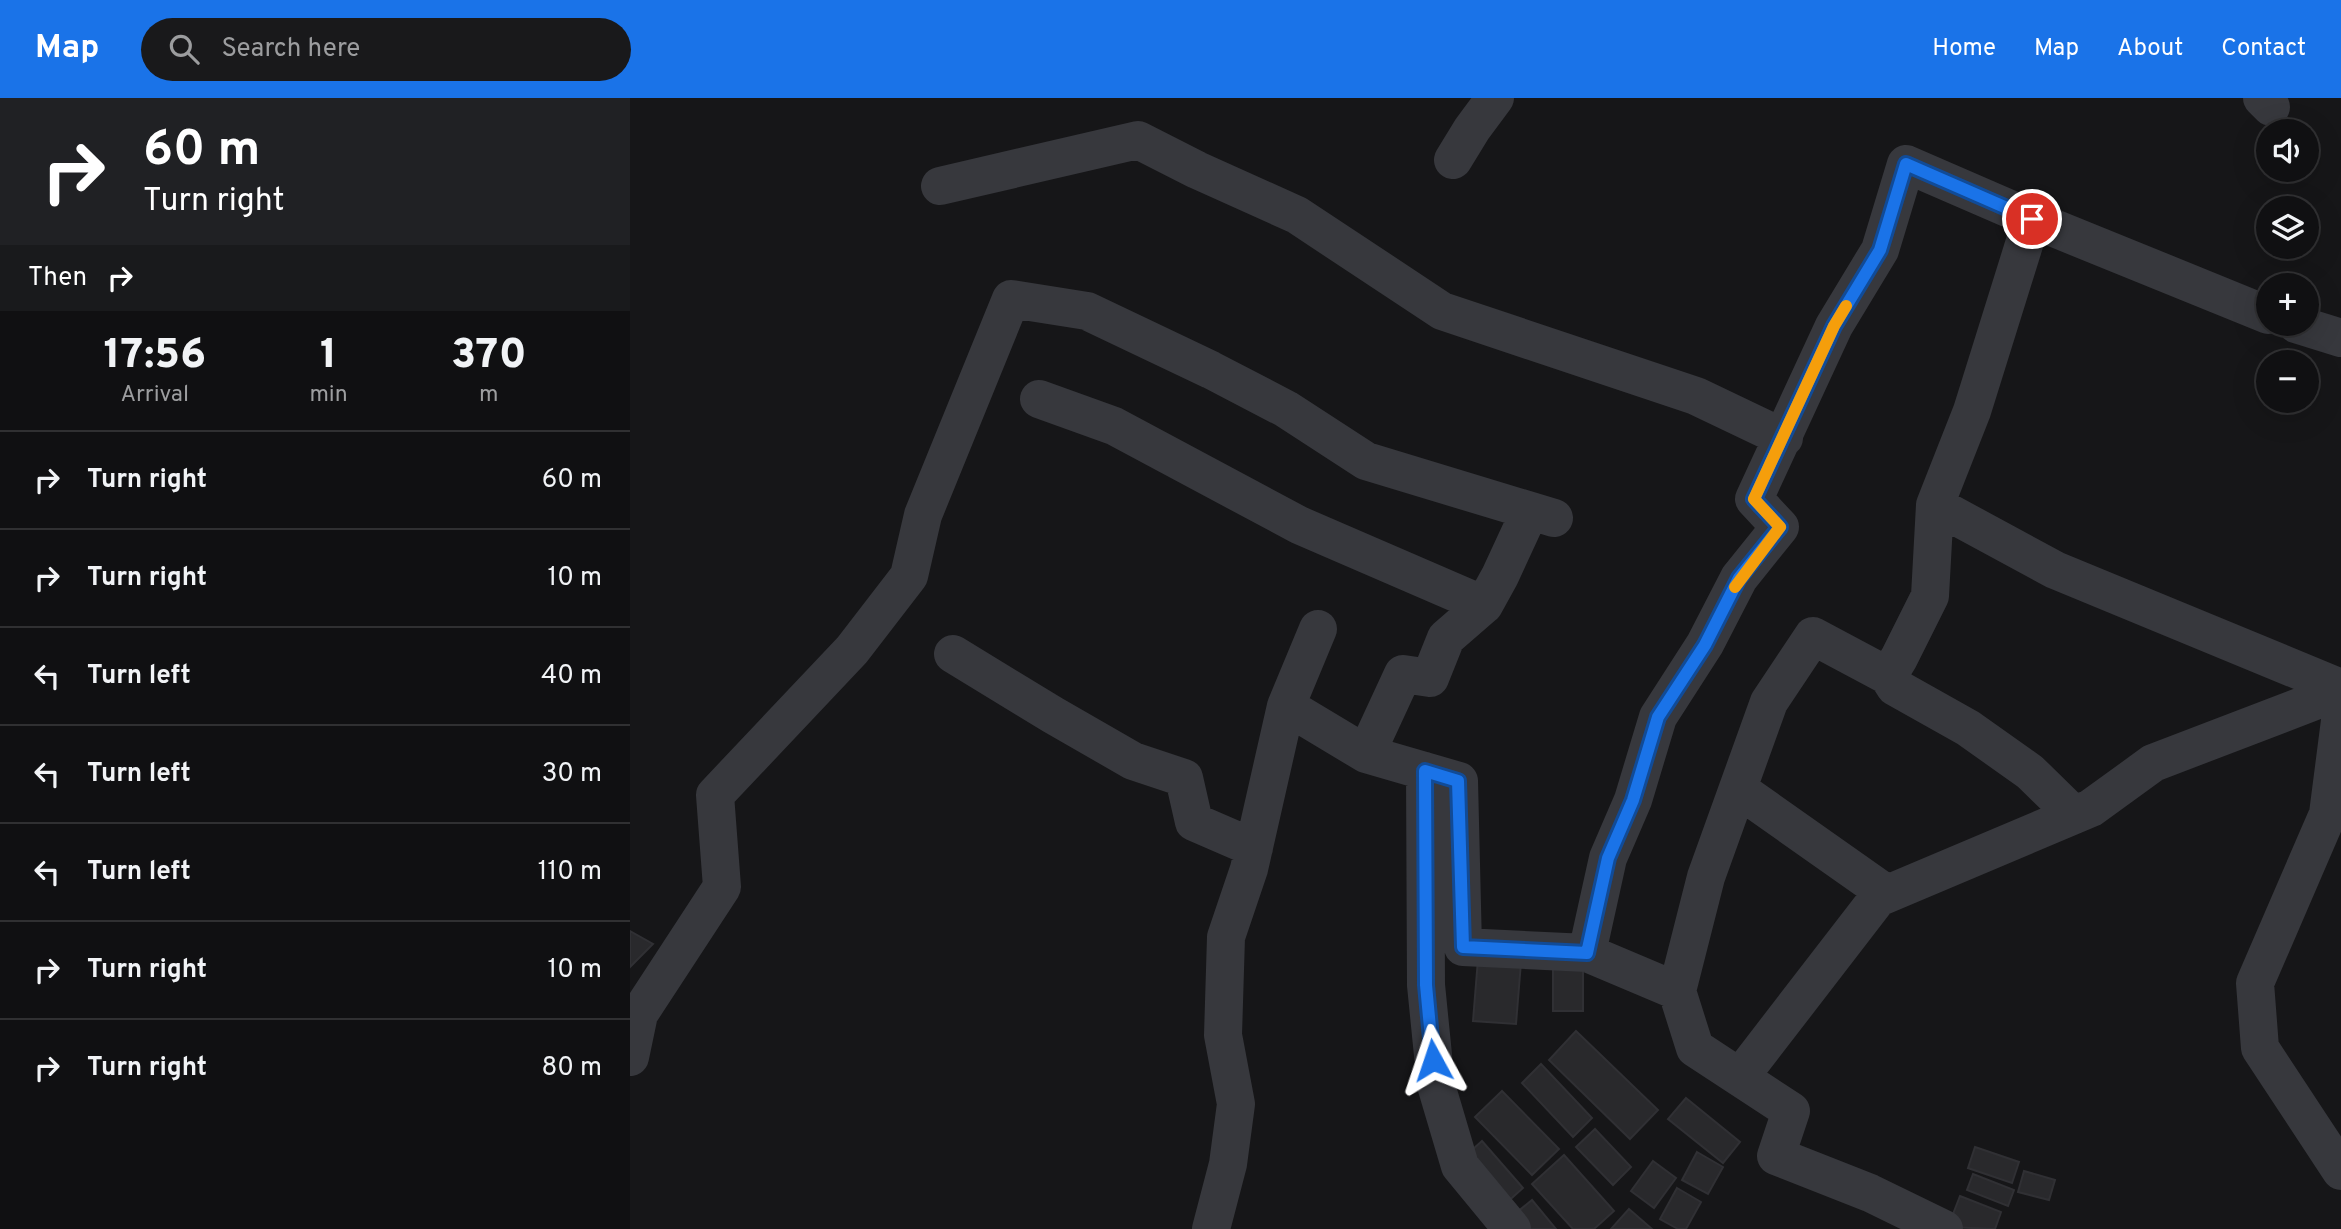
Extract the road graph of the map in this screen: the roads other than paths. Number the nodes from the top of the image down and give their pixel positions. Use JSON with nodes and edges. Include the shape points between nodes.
{"nodes":[{"id":1,"x":1495,"y":98,"type":"edge"},
{"id":2,"x":1453,"y":160,"type":"dead end"},
{"id":3,"x":940,"y":186,"type":"dead end"},
{"id":4,"x":2032,"y":219,"type":"junction"},
{"id":5,"x":2256,"y":310,"type":"edge"},
{"id":6,"x":2319,"y":331,"type":"edge"},
{"id":7,"x":2341,"y":338,"type":"edge"},
{"id":8,"x":1039,"y":399,"type":"dead end"},
{"id":9,"x":1784,"y":438,"type":"junction"},
{"id":10,"x":1935,"y":505,"type":"junction"},
{"id":11,"x":1483,"y":605,"type":"junction"},
{"id":12,"x":1318,"y":629,"type":"dead end"},
{"id":13,"x":953,"y":654,"type":"dead end"},
{"id":14,"x":1888,"y":676,"type":"junction"},
{"id":15,"x":2341,"y":690,"type":"edge"},
{"id":16,"x":1286,"y":706,"type":"junction"},
{"id":17,"x":2341,"y":713,"type":"edge"},
{"id":18,"x":1366,"y":754,"type":"junction"},
{"id":19,"x":1425,"y":771,"type":"junction"},
{"id":20,"x":1738,"y":789,"type":"junction"},
{"id":21,"x":2074,"y":815,"type":"junction"},
{"id":22,"x":1254,"y":848,"type":"junction"},
{"id":23,"x":1887,"y":894,"type":"junction"},
{"id":24,"x":1587,"y":953,"type":"junction"},
{"id":25,"x":1677,"y":991,"type":"junction"},
{"id":26,"x":630,"y":1057,"type":"edge"},
{"id":27,"x":1740,"y":1077,"type":"junction"},
{"id":28,"x":2341,"y":1171,"type":"edge"},
{"id":29,"x":1211,"y":1229,"type":"edge"},
{"id":30,"x":1512,"y":1229,"type":"edge"},
{"id":31,"x":1944,"y":1229,"type":"edge"}],
"edges":[{"from":1,"to":2,"type":"street"},
{"from":3,"to":9,"type":"street","via":[[1138,140],[1297,215],[1442,310],[1696,396]]},
{"from":4,"to":5,"type":"street"},
{"from":4,"to":9,"type":"street","via":[[1906,164],[1880,250],[1834,326]]},
{"from":4,"to":10,"type":"street","via":[[1972,411]]},
{"from":6,"to":7,"type":"street"},
{"from":8,"to":11,"type":"street","via":[[1114,426],[1299,525]]},
{"from":9,"to":24,"type":"street","via":[[1754,499],[1780,527],[1739,578],[1705,645],[1658,717],[1633,800],[1608,858]]},
{"from":10,"to":14,"type":"street","via":[[1930,596]]},
{"from":10,"to":15,"type":"street","via":[[2055,570]]},
{"from":11,"to":18,"type":"street","via":[[1446,638],[1430,678],[1403,674]]},
{"from":11,"to":26,"type":"street","via":[[1542,515],[1366,461],[1286,409],[1087,311],[1012,299],[923,515],[909,576],[852,650],[715,794],[722,887],[639,1014]]},
{"from":12,"to":16,"type":"street"},
{"from":13,"to":22,"type":"street","via":[[1133,761],[1184,778],[1194,822]]},
{"from":14,"to":20,"type":"street","via":[[1813,636],[1769,702]]},
{"from":14,"to":21,"type":"street","via":[[1895,687],[2030,772]]},
{"from":15,"to":21,"type":"street","via":[[2153,763]]},
{"from":16,"to":18,"type":"street"},
{"from":16,"to":22,"type":"street"},
{"from":17,"to":28,"type":"street","via":[[2328,814],[2255,983],[2260,1048]]},
{"from":18,"to":19,"type":"street"},
{"from":19,"to":24,"type":"street","via":[[1458,781],[1463,947]]},
{"from":19,"to":30,"type":"street","via":[[1426,985],[1436,1085],[1460,1166]]},
{"from":20,"to":23,"type":"street"},
{"from":20,"to":25,"type":"street","via":[[1706,877]]},
{"from":21,"to":23,"type":"street"},
{"from":22,"to":29,"type":"street","via":[[1227,937],[1223,1035],[1236,1104],[1228,1164]]},
{"from":23,"to":27,"type":"street","via":[[1878,898]]},
{"from":24,"to":25,"type":"street"},
{"from":25,"to":27,"type":"street","via":[[1695,1048]]},
{"from":27,"to":31,"type":"street","via":[[1791,1111],[1776,1156],[1870,1193]]}]}
